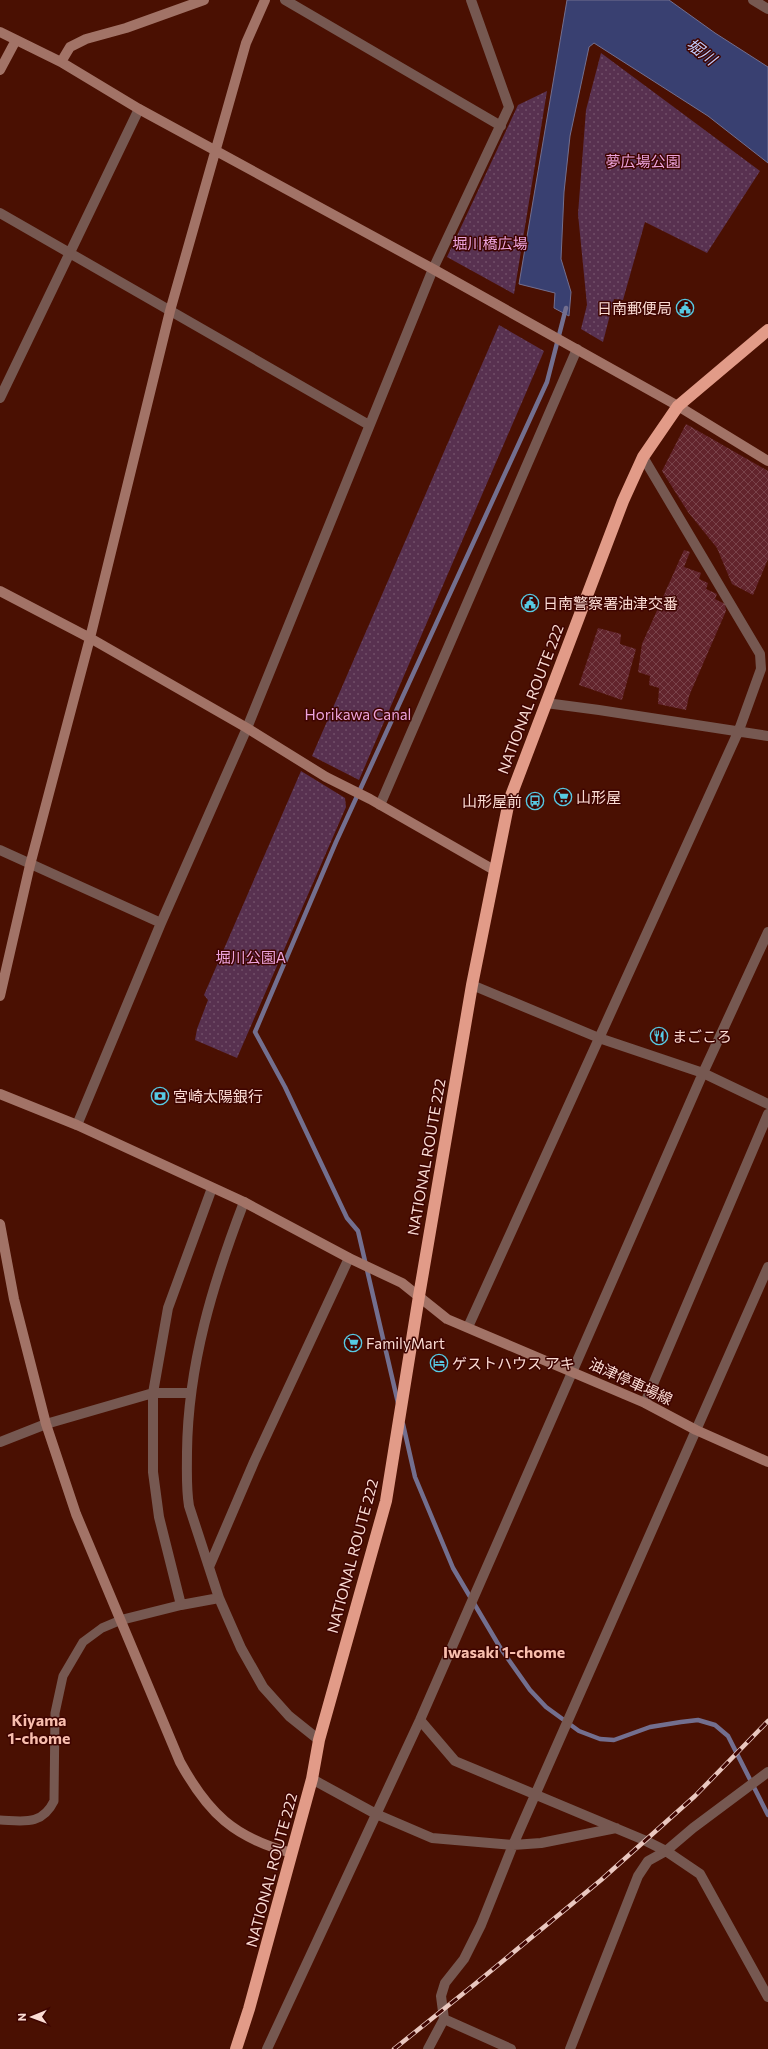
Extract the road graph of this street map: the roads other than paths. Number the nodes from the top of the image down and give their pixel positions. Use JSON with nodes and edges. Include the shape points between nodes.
{"nodes":[{"id":1,"x":204,"y":0,"type":"edge"},
{"id":2,"x":265,"y":0,"type":"edge"},
{"id":3,"x":285,"y":0,"type":"edge"},
{"id":4,"x":471,"y":0,"type":"edge"},
{"id":5,"x":753,"y":0,"type":"edge"},
{"id":6,"x":768,"y":9,"type":"edge"},
{"id":7,"x":0,"y":32,"type":"edge"},
{"id":8,"x":16,"y":40,"type":"junction"},
{"id":9,"x":61,"y":62,"type":"junction"},
{"id":10,"x":0,"y":70,"type":"edge"},
{"id":11,"x":138,"y":109,"type":"junction"},
{"id":12,"x":500,"y":126,"type":"junction"},
{"id":13,"x":216,"y":150,"type":"junction"},
{"id":14,"x":0,"y":213,"type":"edge"},
{"id":15,"x":68,"y":254,"type":"junction"},
{"id":16,"x":433,"y":269,"type":"junction"},
{"id":17,"x":170,"y":311,"type":"junction"},
{"id":18,"x":768,"y":330,"type":"edge"},
{"id":19,"x":572,"y":347,"type":"junction"},
{"id":20,"x":0,"y":398,"type":"edge"},
{"id":21,"x":678,"y":406,"type":"junction"},
{"id":22,"x":369,"y":425,"type":"junction"},
{"id":23,"x":643,"y":457,"type":"junction"},
{"id":24,"x":768,"y":461,"type":"edge"},
{"id":25,"x":0,"y":591,"type":"edge"},
{"id":26,"x":90,"y":638,"type":"junction"},
{"id":27,"x":546,"y":703,"type":"junction"},
{"id":28,"x":247,"y":728,"type":"junction"},
{"id":29,"x":738,"y":730,"type":"junction"},
{"id":30,"x":768,"y":736,"type":"edge"},
{"id":31,"x":380,"y":805,"type":"junction"},
{"id":32,"x":0,"y":850,"type":"edge"},
{"id":33,"x":30,"y":865,"type":"junction"},
{"id":34,"x":494,"y":870,"type":"junction"},
{"id":35,"x":161,"y":923,"type":"junction"},
{"id":36,"x":768,"y":932,"type":"edge"},
{"id":37,"x":472,"y":984,"type":"junction"},
{"id":38,"x":0,"y":996,"type":"edge"},
{"id":39,"x":599,"y":1038,"type":"junction"},
{"id":40,"x":703,"y":1073,"type":"junction"},
{"id":41,"x":0,"y":1094,"type":"edge"},
{"id":42,"x":768,"y":1104,"type":"edge"},
{"id":43,"x":768,"y":1114,"type":"edge"},
{"id":44,"x":76,"y":1125,"type":"junction"},
{"id":45,"x":212,"y":1188,"type":"junction"},
{"id":46,"x":244,"y":1202,"type":"junction"},
{"id":47,"x":0,"y":1224,"type":"edge"},
{"id":48,"x":349,"y":1258,"type":"junction"},
{"id":49,"x":768,"y":1267,"type":"edge"},
{"id":50,"x":419,"y":1296,"type":"junction"},
{"id":51,"x":468,"y":1327,"type":"junction"},
{"id":52,"x":573,"y":1371,"type":"junction"},
{"id":53,"x":191,"y":1393,"type":"junction"},
{"id":54,"x":153,"y":1394,"type":"junction"},
{"id":55,"x":645,"y":1403,"type":"junction"},
{"id":56,"x":46,"y":1424,"type":"junction"},
{"id":57,"x":696,"y":1430,"type":"junction"},
{"id":58,"x":0,"y":1442,"type":"edge"},
{"id":59,"x":768,"y":1462,"type":"edge"},
{"id":60,"x":209,"y":1567,"type":"junction"},
{"id":61,"x":218,"y":1598,"type":"junction"},
{"id":62,"x":181,"y":1605,"type":"junction"},
{"id":63,"x":121,"y":1620,"type":"junction"},
{"id":64,"x":420,"y":1720,"type":"junction"},
{"id":65,"x":319,"y":1740,"type":"junction"},
{"id":66,"x":768,"y":1772,"type":"edge"},
{"id":67,"x":312,"y":1778,"type":"junction"},
{"id":68,"x":536,"y":1794,"type":"junction"},
{"id":69,"x":376,"y":1814,"type":"junction"},
{"id":70,"x":0,"y":1820,"type":"edge"},
{"id":71,"x":616,"y":1828,"type":"junction"},
{"id":72,"x":513,"y":1845,"type":"junction"},
{"id":73,"x":666,"y":1852,"type":"junction"},
{"id":74,"x":292,"y":1853,"type":"junction"},
{"id":75,"x":768,"y":1997,"type":"edge"},
{"id":76,"x":444,"y":2019,"type":"junction"},
{"id":77,"x":236,"y":2049,"type":"edge"},
{"id":78,"x":267,"y":2049,"type":"edge"},
{"id":79,"x":428,"y":2049,"type":"edge"},
{"id":80,"x":511,"y":2049,"type":"edge"},
{"id":81,"x":570,"y":2049,"type":"edge"}],
"edges":[{"from":1,"to":9,"type":"street","via":[[126,28],[86,39],[70,47]]},
{"from":2,"to":13,"type":"street","via":[[246,43]]},
{"from":3,"to":12,"type":"street"},
{"from":4,"to":12,"type":"street","via":[[509,107]]},
{"from":5,"to":6,"type":"street"},
{"from":7,"to":8,"type":"street"},
{"from":8,"to":9,"type":"street"},
{"from":8,"to":10,"type":"street"},
{"from":9,"to":11,"type":"street"},
{"from":11,"to":13,"type":"street"},
{"from":11,"to":15,"type":"street"},
{"from":12,"to":16,"type":"street"},
{"from":13,"to":16,"type":"street"},
{"from":13,"to":17,"type":"street"},
{"from":14,"to":15,"type":"street"},
{"from":15,"to":17,"type":"street"},
{"from":15,"to":20,"type":"street"},
{"from":16,"to":19,"type":"street"},
{"from":16,"to":22,"type":"street"},
{"from":17,"to":22,"type":"street"},
{"from":17,"to":26,"type":"street"},
{"from":18,"to":21,"type":"highway","name":"NATIONAL ROUTE 222"},
{"from":19,"to":21,"type":"street"},
{"from":19,"to":31,"type":"street"},
{"from":21,"to":23,"type":"highway","name":"NATIONAL ROUTE 222"},
{"from":21,"to":24,"type":"street"},
{"from":22,"to":28,"type":"street"},
{"from":23,"to":27,"type":"highway","name":"NATIONAL ROUTE 222","via":[[623,501]]},
{"from":23,"to":29,"type":"street","via":[[760,654],[761,669]]},
{"from":25,"to":26,"type":"street"},
{"from":26,"to":28,"type":"street"},
{"from":26,"to":33,"type":"street"},
{"from":27,"to":29,"type":"street"},
{"from":27,"to":34,"type":"highway","name":"NATIONAL ROUTE 222","via":[[509,801]]},
{"from":28,"to":31,"type":"street","via":[[326,777]]},
{"from":28,"to":35,"type":"street"},
{"from":29,"to":30,"type":"street"},
{"from":29,"to":39,"type":"street"},
{"from":31,"to":34,"type":"street"},
{"from":32,"to":33,"type":"street"},
{"from":33,"to":35,"type":"street"},
{"from":33,"to":38,"type":"street"},
{"from":34,"to":37,"type":"highway","name":"NATIONAL ROUTE 222"},
{"from":35,"to":44,"type":"street"},
{"from":36,"to":40,"type":"street"},
{"from":37,"to":39,"type":"street"},
{"from":37,"to":50,"type":"highway","name":"NATIONAL ROUTE 222"},
{"from":39,"to":40,"type":"street"},
{"from":39,"to":51,"type":"street"},
{"from":40,"to":42,"type":"street"},
{"from":40,"to":52,"type":"street"},
{"from":41,"to":44,"type":"street","name":"油津停車場線"},
{"from":43,"to":55,"type":"street"},
{"from":44,"to":45,"type":"street","name":"油津停車場線"},
{"from":45,"to":46,"type":"street","name":"油津停車場線"},
{"from":45,"to":54,"type":"street","via":[[168,1308]]},
{"from":46,"to":48,"type":"street","name":"油津停車場線"},
{"from":46,"to":53,"type":"street","via":[[221,1262],[204,1321]]},
{"from":47,"to":56,"type":"street","via":[[14,1299]]},
{"from":48,"to":50,"type":"street","name":"油津停車場線","via":[[402,1283]]},
{"from":48,"to":60,"type":"street","via":[[254,1462]]},
{"from":49,"to":57,"type":"street"},
{"from":50,"to":51,"type":"street","name":"油津停車場線","via":[[447,1319]]},
{"from":50,"to":65,"type":"highway","name":"NATIONAL ROUTE 222","via":[[386,1501]]},
{"from":51,"to":52,"type":"street","name":"油津停車場線"},
{"from":52,"to":55,"type":"street","name":"油津停車場線"},
{"from":52,"to":64,"type":"street"},
{"from":53,"to":54,"type":"street"},
{"from":53,"to":60,"type":"street","via":[[187,1427],[186,1492]]},
{"from":54,"to":56,"type":"street"},
{"from":54,"to":62,"type":"street","via":[[154,1472],[160,1517]]},
{"from":55,"to":57,"type":"street","name":"油津停車場線"},
{"from":56,"to":58,"type":"street"},
{"from":56,"to":63,"type":"street","via":[[76,1514]]},
{"from":57,"to":59,"type":"street","name":"油津停車場線"},
{"from":57,"to":68,"type":"street"},
{"from":60,"to":61,"type":"street"},
{"from":61,"to":62,"type":"street"},
{"from":61,"to":65,"type":"street","via":[[241,1648],[263,1687],[289,1716]]},
{"from":62,"to":63,"type":"street"},
{"from":63,"to":70,"type":"lane","via":[[102,1628],[83,1642],[63,1676],[55,1713],[54,1802],[49,1812],[39,1819]]},
{"from":63,"to":74,"type":"street","via":[[180,1762],[196,1790],[212,1810],[249,1838],[271,1848]]},
{"from":64,"to":68,"type":"street","via":[[455,1761]]},
{"from":64,"to":69,"type":"street"},
{"from":65,"to":67,"type":"highway","name":"NATIONAL ROUTE 222"},
{"from":66,"to":73,"type":"street","via":[[693,1828]]},
{"from":67,"to":69,"type":"street"},
{"from":67,"to":74,"type":"highway","name":"NATIONAL ROUTE 222"},
{"from":68,"to":71,"type":"street"},
{"from":68,"to":72,"type":"street"},
{"from":69,"to":72,"type":"street","via":[[432,1838]]},
{"from":69,"to":78,"type":"street"},
{"from":71,"to":72,"type":"street","via":[[541,1843]]},
{"from":71,"to":73,"type":"street"},
{"from":72,"to":76,"type":"street","via":[[481,1925],[464,1959],[445,1983],[441,1996]]},
{"from":73,"to":75,"type":"street","via":[[700,1874]]},
{"from":73,"to":81,"type":"street","via":[[648,1861],[638,1876]]},
{"from":74,"to":77,"type":"highway","name":"NATIONAL ROUTE 222"},
{"from":76,"to":79,"type":"street"},
{"from":76,"to":80,"type":"street"}]}
